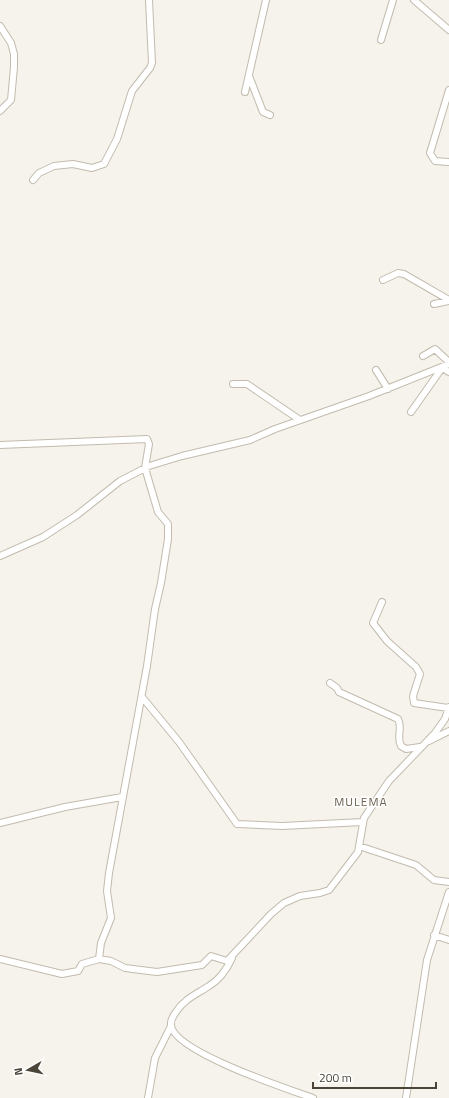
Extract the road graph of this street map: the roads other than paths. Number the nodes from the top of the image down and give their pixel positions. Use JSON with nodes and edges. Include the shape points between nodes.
{"nodes":[{"id":1,"x":149,"y":0,"type":"edge"},
{"id":2,"x":266,"y":0,"type":"edge"},
{"id":3,"x":393,"y":0,"type":"edge"},
{"id":4,"x":414,"y":0,"type":"edge"},
{"id":5,"x":0,"y":26,"type":"edge"},
{"id":6,"x":449,"y":30,"type":"edge"},
{"id":7,"x":381,"y":40,"type":"dead end"},
{"id":8,"x":249,"y":76,"type":"junction"},
{"id":9,"x":449,"y":90,"type":"edge"},
{"id":10,"x":245,"y":92,"type":"dead end"},
{"id":11,"x":0,"y":111,"type":"edge"},
{"id":12,"x":270,"y":115,"type":"dead end"},
{"id":13,"x":448,"y":162,"type":"edge"},
{"id":14,"x":33,"y":180,"type":"dead end"},
{"id":15,"x":382,"y":280,"type":"dead end"},
{"id":16,"x":449,"y":301,"type":"edge"},
{"id":17,"x":434,"y":304,"type":"dead end"},
{"id":18,"x":423,"y":356,"type":"dead end"},
{"id":19,"x":449,"y":363,"type":"edge"},
{"id":20,"x":442,"y":368,"type":"junction"},
{"id":21,"x":376,"y":370,"type":"dead end"},
{"id":22,"x":449,"y":372,"type":"edge"},
{"id":23,"x":233,"y":384,"type":"dead end"},
{"id":24,"x":388,"y":389,"type":"junction"},
{"id":25,"x":411,"y":412,"type":"dead end"},
{"id":26,"x":300,"y":420,"type":"junction"},
{"id":27,"x":0,"y":445,"type":"edge"},
{"id":28,"x":145,"y":468,"type":"junction"},
{"id":29,"x":0,"y":556,"type":"edge"},
{"id":30,"x":382,"y":602,"type":"dead end"},
{"id":31,"x":330,"y":684,"type":"dead end"},
{"id":32,"x":142,"y":697,"type":"junction"},
{"id":33,"x":449,"y":707,"type":"edge"},
{"id":34,"x":449,"y":732,"type":"edge"},
{"id":35,"x":425,"y":742,"type":"junction"},
{"id":36,"x":420,"y":747,"type":"junction"},
{"id":37,"x":122,"y":797,"type":"junction"},
{"id":38,"x":363,"y":822,"type":"junction"},
{"id":39,"x":0,"y":823,"type":"edge"},
{"id":40,"x":359,"y":846,"type":"junction"},
{"id":41,"x":449,"y":882,"type":"edge"},
{"id":42,"x":449,"y":892,"type":"edge"},
{"id":43,"x":434,"y":935,"type":"junction"},
{"id":44,"x":449,"y":940,"type":"edge"},
{"id":45,"x":235,"y":952,"type":"junction"},
{"id":46,"x":0,"y":959,"type":"edge"},
{"id":47,"x":100,"y":959,"type":"junction"},
{"id":48,"x":171,"y":1026,"type":"junction"},
{"id":49,"x":148,"y":1098,"type":"edge"},
{"id":50,"x":313,"y":1098,"type":"edge"},
{"id":51,"x":406,"y":1098,"type":"edge"}],
"edges":[{"from":1,"to":14,"type":"street","via":[[152,63],[132,91],[117,139],[106,160],[102,165],[92,168],[73,164],[54,166],[39,173]]},
{"from":2,"to":8,"type":"street"},
{"from":3,"to":7,"type":"street"},
{"from":4,"to":6,"type":"street"},
{"from":5,"to":11,"type":"street","via":[[11,43],[14,61],[11,100]]},
{"from":8,"to":10,"type":"street"},
{"from":8,"to":12,"type":"street","via":[[263,112]]},
{"from":9,"to":13,"type":"street","via":[[430,153],[437,162]]},
{"from":15,"to":16,"type":"street","via":[[398,273],[404,274]]},
{"from":16,"to":17,"type":"street"},
{"from":18,"to":19,"type":"street","via":[[435,349]]},
{"from":19,"to":20,"type":"street"},
{"from":20,"to":22,"type":"street"},
{"from":20,"to":24,"type":"street"},
{"from":20,"to":25,"type":"street"},
{"from":21,"to":24,"type":"street"},
{"from":23,"to":26,"type":"street","via":[[247,384]]},
{"from":24,"to":26,"type":"street"},
{"from":26,"to":28,"type":"street","via":[[250,440],[182,456]]},
{"from":27,"to":28,"type":"street","via":[[147,439],[149,444]]},
{"from":28,"to":29,"type":"street","via":[[120,481],[77,515],[43,537]]},
{"from":28,"to":32,"type":"street","via":[[158,512],[166,521],[168,530]]},
{"from":30,"to":33,"type":"street","via":[[373,624],[386,641],[416,667],[420,674],[413,696],[414,703]]},
{"from":31,"to":36,"type":"street","via":[[339,692],[398,719],[401,746],[406,749]]},
{"from":32,"to":37,"type":"street"},
{"from":32,"to":38,"type":"street","via":[[179,742],[237,824],[282,826]]},
{"from":33,"to":35,"type":"street","via":[[445,719]]},
{"from":34,"to":35,"type":"street"},
{"from":35,"to":36,"type":"street"},
{"from":36,"to":38,"type":"street","via":[[389,781]]},
{"from":37,"to":39,"type":"street","via":[[65,807]]},
{"from":37,"to":47,"type":"street","via":[[107,891],[110,918],[103,933]]},
{"from":38,"to":40,"type":"street"},
{"from":40,"to":41,"type":"street","via":[[416,865],[434,880]]},
{"from":40,"to":45,"type":"street","via":[[355,856],[329,890],[300,896],[284,903],[270,914]]},
{"from":42,"to":43,"type":"street"},
{"from":43,"to":44,"type":"street"},
{"from":43,"to":51,"type":"street","via":[[423,985]]},
{"from":45,"to":47,"type":"street","via":[[227,961],[211,956],[202,965],[157,972],[125,968]]},
{"from":45,"to":48,"type":"street","via":[[218,979],[190,996],[177,1010],[171,1020]]},
{"from":46,"to":47,"type":"street","via":[[62,974],[78,972],[82,964]]},
{"from":48,"to":49,"type":"street","via":[[155,1058]]},
{"from":48,"to":50,"type":"street","via":[[177,1036],[218,1061]]}]}
